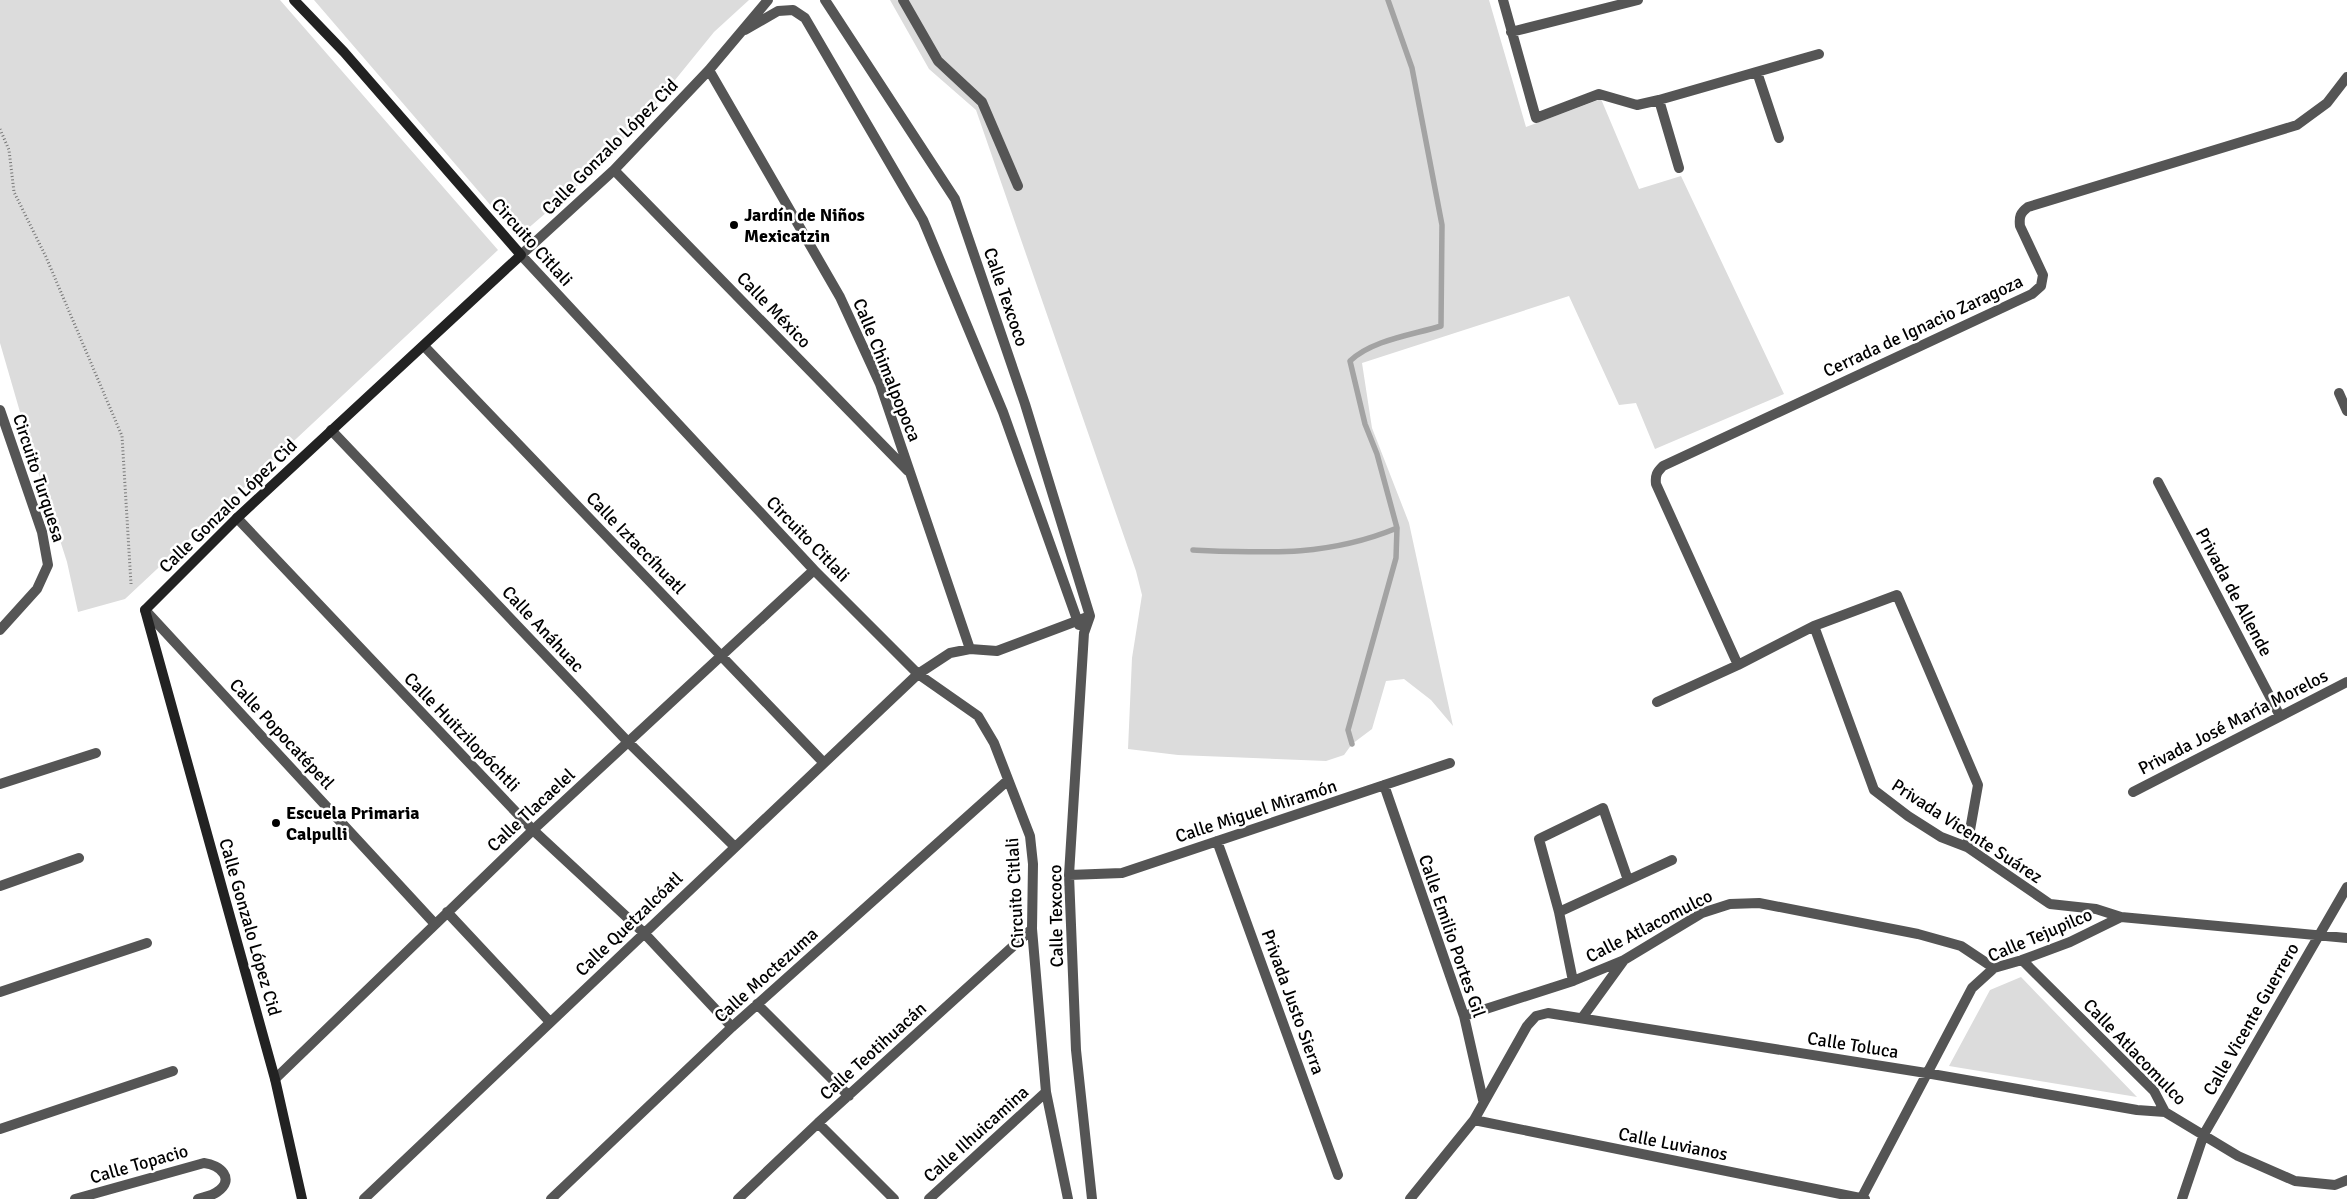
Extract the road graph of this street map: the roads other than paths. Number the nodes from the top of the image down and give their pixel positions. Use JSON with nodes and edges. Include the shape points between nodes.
{"nodes":[{"id":1,"x":294,"y":0,"type":"edge"},
{"id":2,"x":768,"y":0,"type":"edge"},
{"id":3,"x":825,"y":0,"type":"edge"},
{"id":4,"x":903,"y":0,"type":"edge"},
{"id":5,"x":1503,"y":0,"type":"edge"},
{"id":6,"x":1638,"y":0,"type":"edge"},
{"id":7,"x":1511,"y":32,"type":"junction"},
{"id":8,"x":736,"y":36,"type":"junction"},
{"id":9,"x":1819,"y":54,"type":"dead end"},
{"id":10,"x":709,"y":70,"type":"junction"},
{"id":11,"x":1757,"y":72,"type":"junction"},
{"id":12,"x":2347,"y":77,"type":"edge"},
{"id":13,"x":1659,"y":100,"type":"junction"},
{"id":14,"x":1780,"y":138,"type":"dead end"},
{"id":15,"x":1678,"y":168,"type":"dead end"},
{"id":16,"x":614,"y":170,"type":"junction"},
{"id":17,"x":1018,"y":186,"type":"dead end"},
{"id":18,"x":521,"y":255,"type":"junction"},
{"id":19,"x":424,"y":346,"type":"junction"},
{"id":20,"x":2339,"y":393,"type":"dead end"},
{"id":21,"x":0,"y":410,"type":"edge"},
{"id":22,"x":2347,"y":411,"type":"edge"},
{"id":23,"x":331,"y":430,"type":"junction"},
{"id":24,"x":911,"y":473,"type":"junction"},
{"id":25,"x":2158,"y":482,"type":"dead end"},
{"id":26,"x":237,"y":518,"type":"junction"},
{"id":27,"x":814,"y":570,"type":"junction"},
{"id":28,"x":145,"y":610,"type":"junction"},
{"id":29,"x":1090,"y":616,"type":"junction"},
{"id":30,"x":1076,"y":620,"type":"junction"},
{"id":31,"x":1814,"y":626,"type":"junction"},
{"id":32,"x":0,"y":630,"type":"edge"},
{"id":33,"x":1084,"y":633,"type":"junction"},
{"id":34,"x":970,"y":649,"type":"junction"},
{"id":35,"x":721,"y":654,"type":"junction"},
{"id":36,"x":1738,"y":666,"type":"junction"},
{"id":37,"x":918,"y":674,"type":"junction"},
{"id":38,"x":2347,"y":682,"type":"edge"},
{"id":39,"x":1657,"y":702,"type":"dead end"},
{"id":40,"x":2280,"y":716,"type":"junction"},
{"id":41,"x":628,"y":742,"type":"junction"},
{"id":42,"x":96,"y":753,"type":"dead end"},
{"id":43,"x":824,"y":763,"type":"junction"},
{"id":44,"x":1450,"y":763,"type":"dead end"},
{"id":45,"x":1007,"y":781,"type":"junction"},
{"id":46,"x":0,"y":784,"type":"edge"},
{"id":47,"x":1384,"y":785,"type":"junction"},
{"id":48,"x":2133,"y":792,"type":"dead end"},
{"id":49,"x":533,"y":830,"type":"junction"},
{"id":50,"x":1217,"y":841,"type":"junction"},
{"id":51,"x":734,"y":846,"type":"junction"},
{"id":52,"x":1967,"y":846,"type":"junction"},
{"id":53,"x":79,"y":858,"type":"dead end"},
{"id":54,"x":1672,"y":860,"type":"dead end"},
{"id":55,"x":1069,"y":875,"type":"junction"},
{"id":56,"x":1628,"y":880,"type":"junction"},
{"id":57,"x":0,"y":886,"type":"edge"},
{"id":58,"x":2347,"y":887,"type":"edge"},
{"id":59,"x":447,"y":912,"type":"junction"},
{"id":60,"x":1559,"y":912,"type":"junction"},
{"id":61,"x":2121,"y":917,"type":"junction"},
{"id":62,"x":435,"y":924,"type":"junction"},
{"id":63,"x":1032,"y":929,"type":"junction"},
{"id":64,"x":644,"y":933,"type":"junction"},
{"id":65,"x":2319,"y":935,"type":"junction"},
{"id":66,"x":2347,"y":938,"type":"edge"},
{"id":67,"x":147,"y":943,"type":"dead end"},
{"id":68,"x":1624,"y":960,"type":"junction"},
{"id":69,"x":2022,"y":960,"type":"junction"},
{"id":70,"x":1994,"y":968,"type":"junction"},
{"id":71,"x":1572,"y":981,"type":"junction"},
{"id":72,"x":0,"y":992,"type":"edge"},
{"id":73,"x":757,"y":1004,"type":"junction"},
{"id":74,"x":1464,"y":1016,"type":"junction"},
{"id":75,"x":1582,"y":1018,"type":"junction"},
{"id":76,"x":550,"y":1022,"type":"junction"},
{"id":77,"x":732,"y":1027,"type":"junction"},
{"id":78,"x":173,"y":1071,"type":"dead end"},
{"id":79,"x":1926,"y":1073,"type":"junction"},
{"id":80,"x":276,"y":1078,"type":"junction"},
{"id":81,"x":1046,"y":1092,"type":"junction"},
{"id":82,"x":849,"y":1096,"type":"junction"},
{"id":83,"x":1483,"y":1100,"type":"junction"},
{"id":84,"x":2166,"y":1112,"type":"junction"},
{"id":85,"x":1474,"y":1120,"type":"junction"},
{"id":86,"x":818,"y":1122,"type":"junction"},
{"id":87,"x":0,"y":1129,"type":"edge"},
{"id":88,"x":2204,"y":1134,"type":"junction"},
{"id":89,"x":1338,"y":1175,"type":"dead end"},
{"id":90,"x":2347,"y":1180,"type":"edge"},
{"id":91,"x":75,"y":1199,"type":"edge"},
{"id":92,"x":198,"y":1199,"type":"edge"},
{"id":93,"x":302,"y":1199,"type":"edge"},
{"id":94,"x":364,"y":1199,"type":"edge"},
{"id":95,"x":551,"y":1199,"type":"edge"},
{"id":96,"x":738,"y":1199,"type":"edge"},
{"id":97,"x":894,"y":1199,"type":"edge"},
{"id":98,"x":929,"y":1199,"type":"edge"},
{"id":99,"x":1068,"y":1199,"type":"edge"},
{"id":100,"x":1092,"y":1199,"type":"edge"},
{"id":101,"x":1410,"y":1199,"type":"edge"},
{"id":102,"x":1863,"y":1199,"type":"edge"},
{"id":103,"x":2182,"y":1199,"type":"edge"}],
"edges":[{"from":1,"to":18,"type":"street","name":"Circuito Citlali","via":[[344,52]]},
{"from":2,"to":8,"type":"street","name":"Calle Gonzalo López Cid"},
{"from":3,"to":29,"type":"street","name":"Calle Texcoco","via":[[954,199],[1025,404]]},
{"from":4,"to":17,"type":"street","via":[[938,61],[982,102]]},
{"from":5,"to":7,"type":"street"},
{"from":6,"to":7,"type":"street"},
{"from":7,"to":13,"type":"street","via":[[1536,118],[1599,94],[1637,105]]},
{"from":8,"to":10,"type":"street","name":"Calle Gonzalo López Cid"},
{"from":8,"to":30,"type":"street","via":[[778,11],[793,10],[805,18],[923,220],[1002,412]]},
{"from":9,"to":11,"type":"street"},
{"from":10,"to":16,"type":"street","name":"Calle Gonzalo López Cid"},
{"from":10,"to":24,"type":"street","name":"Calle Chimalpopoca","via":[[840,297],[880,384]]},
{"from":11,"to":13,"type":"street"},
{"from":11,"to":14,"type":"street"},
{"from":12,"to":36,"type":"street","name":"Cerrada de Ignacio Zaragoza","via":[[2327,103],[2297,125],[2028,207],[2019,218],[2020,226],[2044,275],[2041,286],[2032,294],[1663,466],[1655,477],[1656,484]]},
{"from":13,"to":15,"type":"street"},
{"from":16,"to":18,"type":"street","name":"Calle Gonzalo López Cid"},
{"from":16,"to":24,"type":"street","name":"Calle México"},
{"from":18,"to":19,"type":"street","name":"Calle Gonzalo López Cid"},
{"from":18,"to":27,"type":"street","name":"Circuito Citlali"},
{"from":19,"to":23,"type":"street","name":"Calle Gonzalo López Cid"},
{"from":19,"to":35,"type":"street","name":"Calle Iztaccíhuatl"},
{"from":20,"to":22,"type":"street"},
{"from":21,"to":32,"type":"street","name":"Circuito Turquesa","via":[[42,532],[48,565],[37,589]]},
{"from":23,"to":26,"type":"street","name":"Calle Gonzalo López Cid"},
{"from":23,"to":41,"type":"street","name":"Calle Anáhuac"},
{"from":24,"to":34,"type":"street","name":"Calle Chimalpopoca"},
{"from":25,"to":40,"type":"street","name":"Privada de Allende"},
{"from":26,"to":28,"type":"street","name":"Calle Gonzalo López Cid"},
{"from":26,"to":49,"type":"street","name":"Calle Huitzilopóchtli"},
{"from":27,"to":35,"type":"street","name":"Calle Tlacaelel"},
{"from":27,"to":37,"type":"street","name":"Circuito Citlali"},
{"from":28,"to":62,"type":"street","name":"Calle Popocatépetl"},
{"from":28,"to":80,"type":"street","name":"Calle Gonzalo López Cid"},
{"from":29,"to":30,"type":"street"},
{"from":29,"to":33,"type":"street","name":"Calle Texcoco"},
{"from":30,"to":33,"type":"street"},
{"from":30,"to":34,"type":"street","via":[[997,651]]},
{"from":31,"to":36,"type":"street"},
{"from":31,"to":52,"type":"street","name":"Privada Vicente Suárez","via":[[1874,790],[1941,837]]},
{"from":31,"to":52,"type":"street","via":[[1897,595],[1978,785]]},
{"from":33,"to":55,"type":"street","name":"Calle Texcoco"},
{"from":34,"to":37,"type":"street","name":"Calle Quetzalcóatl","via":[[950,653]]},
{"from":35,"to":41,"type":"street","name":"Calle Tlacaelel"},
{"from":35,"to":43,"type":"street","name":"Calle Iztaccíhuatl"},
{"from":36,"to":39,"type":"street"},
{"from":37,"to":43,"type":"street","name":"Calle Quetzalcóatl"},
{"from":37,"to":45,"type":"street","name":"Circuito Citlali","via":[[978,716],[994,743]]},
{"from":38,"to":40,"type":"street","name":"Privada José María Morelos"},
{"from":40,"to":48,"type":"street","name":"Privada José María Morelos"},
{"from":41,"to":49,"type":"street","name":"Calle Tlacaelel"},
{"from":41,"to":51,"type":"street","name":"Calle Anáhuac"},
{"from":42,"to":46,"type":"street"},
{"from":43,"to":51,"type":"street","name":"Calle Quetzalcóatl"},
{"from":44,"to":47,"type":"street","name":"Calle Miguel Miramón"},
{"from":45,"to":63,"type":"street","name":"Circuito Citlali","via":[[1030,836]]},
{"from":45,"to":73,"type":"street","name":"Calle Moctezuma"},
{"from":47,"to":50,"type":"street","name":"Calle Miguel Miramón"},
{"from":47,"to":74,"type":"street","name":"Calle Emilio Portes Gil"},
{"from":49,"to":59,"type":"street","name":"Calle Tlacaelel"},
{"from":49,"to":64,"type":"street","name":"Calle Huitzilopóchtli"},
{"from":50,"to":55,"type":"street","name":"Calle Miguel Miramón","via":[[1122,873]]},
{"from":50,"to":89,"type":"street","name":"Privada Justo Sierra"},
{"from":51,"to":64,"type":"street","name":"Calle Quetzalcóatl"},
{"from":52,"to":61,"type":"street","name":"Privada Vicente Suárez","via":[[2050,904],[2096,909]]},
{"from":53,"to":57,"type":"street"},
{"from":54,"to":56,"type":"street"},
{"from":55,"to":100,"type":"street","name":"Calle Texcoco","via":[[1076,1050]]},
{"from":56,"to":60,"type":"street"},
{"from":56,"to":60,"type":"street","via":[[1603,808],[1539,839]]},
{"from":58,"to":65,"type":"street","name":"Calle Vicente Guerrero"},
{"from":59,"to":62,"type":"street","name":"Calle Tlacaelel"},
{"from":59,"to":76,"type":"street"},
{"from":60,"to":71,"type":"street"},
{"from":61,"to":65,"type":"street"},
{"from":61,"to":69,"type":"street","name":"Calle Tejupilco","via":[[2070,942]]},
{"from":62,"to":80,"type":"street","name":"Calle Tlacaelel"},
{"from":63,"to":81,"type":"street","name":"Circuito Citlali"},
{"from":63,"to":82,"type":"street","name":"Calle Teotihuacán"},
{"from":64,"to":76,"type":"street","name":"Calle Quetzalcóatl"},
{"from":64,"to":77,"type":"street","name":"Calle Huitzilopóchtli"},
{"from":65,"to":66,"type":"street"},
{"from":65,"to":88,"type":"street","name":"Calle Vicente Guerrero"},
{"from":67,"to":72,"type":"street"},
{"from":68,"to":70,"type":"street","name":"Calle Atlacomulco","via":[[1702,913],[1730,904],[1759,903],[1918,934],[1961,946]]},
{"from":68,"to":71,"type":"street","name":"Calle Atlacomulco"},
{"from":68,"to":75,"type":"street"},
{"from":69,"to":70,"type":"street","name":"Calle Tejupilco"},
{"from":69,"to":84,"type":"street","name":"Calle Atlacomulco","via":[[2154,1091]]},
{"from":70,"to":79,"type":"street","name":"Calle Tejupilco","via":[[1972,988]]},
{"from":71,"to":74,"type":"street","name":"Calle Atlacomulco"},
{"from":73,"to":77,"type":"street","name":"Calle Moctezuma"},
{"from":73,"to":82,"type":"street"},
{"from":74,"to":83,"type":"street","name":"Calle Emilio Portes Gil"},
{"from":75,"to":79,"type":"street","name":"Calle Toluca"},
{"from":75,"to":83,"type":"street","name":"Calle Toluca","via":[[1548,1013],[1536,1016]]},
{"from":76,"to":94,"type":"street","name":"Calle Quetzalcóatl"},
{"from":77,"to":95,"type":"street","name":"Calle Moctezuma"},
{"from":78,"to":87,"type":"street"},
{"from":79,"to":84,"type":"street","name":"Calle Toluca","via":[[2137,1110]]},
{"from":79,"to":102,"type":"street","name":"Calle Tejupilco"},
{"from":80,"to":93,"type":"street","name":"Calle Gonzalo López Cid"},
{"from":81,"to":98,"type":"street","name":"Calle Ilhuicamina"},
{"from":81,"to":99,"type":"street","name":"Circuito Citlali"},
{"from":82,"to":86,"type":"street","name":"Calle Teotihuacán"},
{"from":83,"to":85,"type":"street"},
{"from":84,"to":88,"type":"street","name":"Calle Atlacomulco"},
{"from":85,"to":101,"type":"street"},
{"from":85,"to":102,"type":"street","name":"Calle Luvianos"},
{"from":86,"to":96,"type":"street","name":"Calle Teotihuacán"},
{"from":86,"to":97,"type":"street"},
{"from":88,"to":90,"type":"street","name":"Calle Atlacomulco","via":[[2238,1156],[2295,1180],[2335,1185]]},
{"from":88,"to":103,"type":"street","name":"Calle Vicente Guerrero"},
{"from":91,"to":92,"type":"street","name":"Calle Topacio","via":[[204,1163],[215,1164],[223,1170],[224,1186],[217,1193]]}]}
